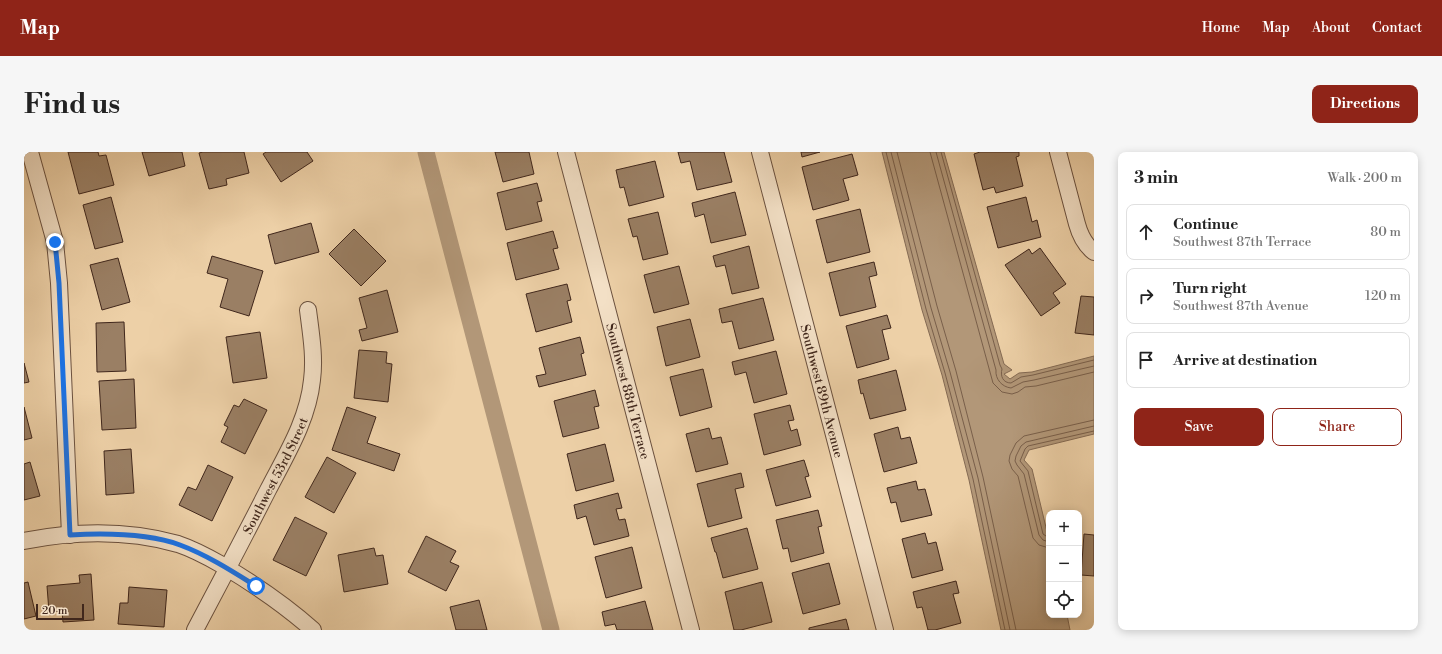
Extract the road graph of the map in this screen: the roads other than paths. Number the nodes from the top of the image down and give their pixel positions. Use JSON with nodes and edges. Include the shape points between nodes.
{"nodes":[{"id":1,"x":30,"y":152,"type":"edge"},
{"id":2,"x":566,"y":152,"type":"edge"},
{"id":3,"x":760,"y":152,"type":"edge"},
{"id":4,"x":1058,"y":152,"type":"edge"},
{"id":5,"x":1093,"y":252,"type":"edge"},
{"id":6,"x":308,"y":310,"type":"dead end"},
{"id":7,"x":70,"y":535,"type":"junction"},
{"id":8,"x":24,"y":541,"type":"edge"},
{"id":9,"x":228,"y":569,"type":"junction"},
{"id":10,"x":195,"y":630,"type":"edge"},
{"id":11,"x":313,"y":630,"type":"edge"},
{"id":12,"x":691,"y":630,"type":"edge"},
{"id":13,"x":885,"y":630,"type":"edge"}],
"edges":[{"from":1,"to":7,"type":"street","via":[[55,242]]},
{"from":2,"to":12,"type":"street","name":"Southwest 88th Terrace"},
{"from":3,"to":13,"type":"street","name":"Southwest 89th Avenue"},
{"from":4,"to":5,"type":"street","via":[[1076,224],[1087,246]]},
{"from":6,"to":9,"type":"street","name":"Southwest 53rd Street","via":[[314,356],[308,403],[292,443]]},
{"from":7,"to":8,"type":"street"},
{"from":7,"to":9,"type":"street","via":[[97,533],[150,538],[179,545]]},
{"from":9,"to":10,"type":"street","name":"Southwest 53rd Street"},
{"from":9,"to":11,"type":"street","via":[[275,599]]}]}
